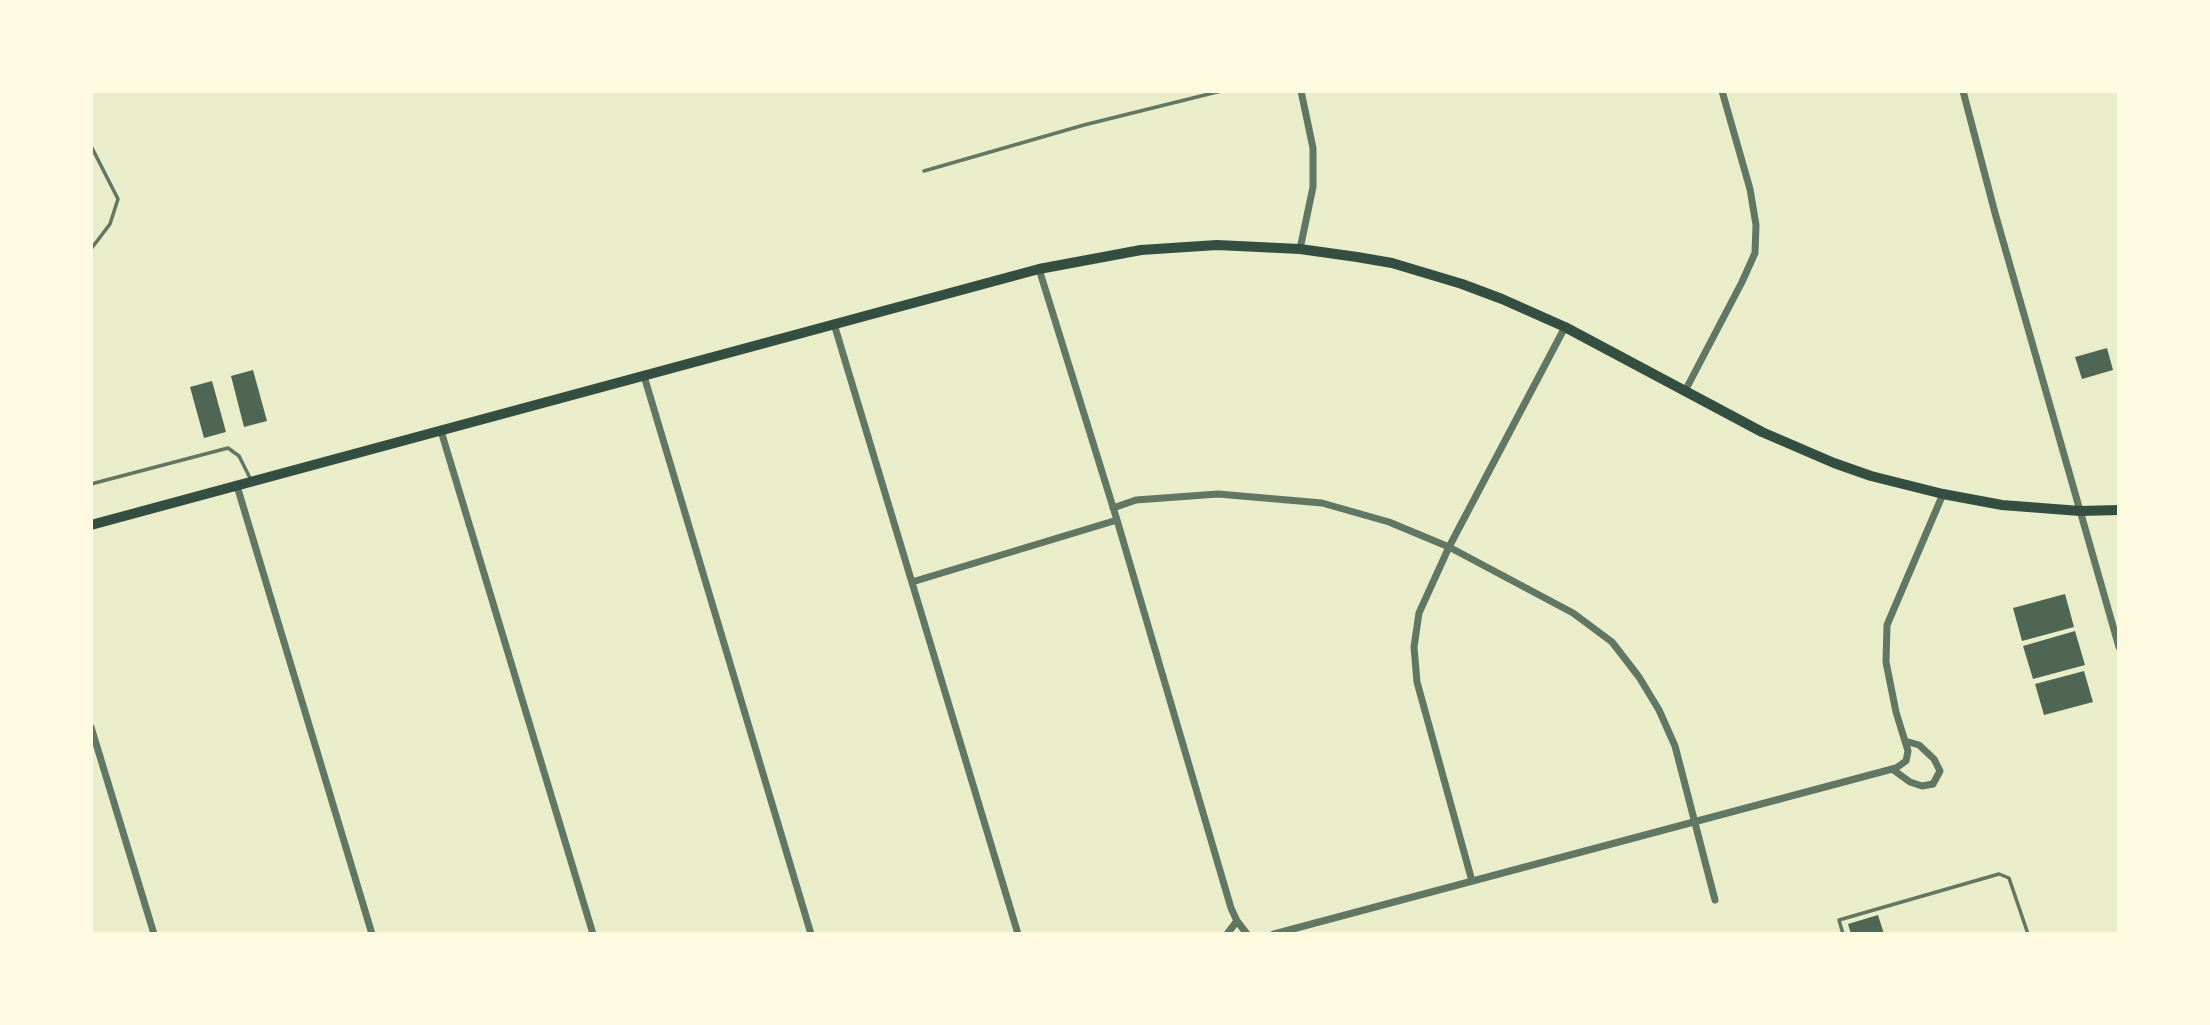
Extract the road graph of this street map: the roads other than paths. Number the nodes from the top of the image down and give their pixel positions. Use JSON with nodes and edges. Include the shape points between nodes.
{"nodes":[{"id":1,"x":1221,"y":91,"type":"edge"},
{"id":2,"x":1301,"y":91,"type":"edge"},
{"id":3,"x":1722,"y":91,"type":"edge"},
{"id":4,"x":1963,"y":91,"type":"edge"},
{"id":5,"x":91,"y":146,"type":"edge"},
{"id":6,"x":925,"y":170,"type":"dead end"},
{"id":7,"x":91,"y":249,"type":"edge"},
{"id":8,"x":1300,"y":249,"type":"junction"},
{"id":9,"x":1040,"y":269,"type":"junction"},
{"id":10,"x":834,"y":324,"type":"junction"},
{"id":11,"x":1565,"y":327,"type":"junction"},
{"id":12,"x":644,"y":376,"type":"junction"},
{"id":13,"x":1685,"y":391,"type":"junction"},
{"id":14,"x":441,"y":431,"type":"junction"},
{"id":15,"x":252,"y":482,"type":"junction"},
{"id":16,"x":91,"y":484,"type":"edge"},
{"id":17,"x":237,"y":486,"type":"junction"},
{"id":18,"x":1943,"y":494,"type":"junction"},
{"id":19,"x":1113,"y":508,"type":"junction"},
{"id":20,"x":2119,"y":510,"type":"edge"},
{"id":21,"x":2080,"y":511,"type":"junction"},
{"id":22,"x":1117,"y":520,"type":"junction"},
{"id":23,"x":91,"y":525,"type":"edge"},
{"id":24,"x":1449,"y":547,"type":"junction"},
{"id":25,"x":912,"y":582,"type":"junction"},
{"id":26,"x":2119,"y":647,"type":"edge"},
{"id":27,"x":91,"y":727,"type":"edge"},
{"id":28,"x":1905,"y":741,"type":"junction"},
{"id":29,"x":1892,"y":769,"type":"junction"},
{"id":30,"x":1694,"y":820,"type":"junction"},
{"id":31,"x":1472,"y":881,"type":"junction"},
{"id":32,"x":1715,"y":900,"type":"dead end"},
{"id":33,"x":1237,"y":921,"type":"junction"},
{"id":34,"x":154,"y":934,"type":"edge"},
{"id":35,"x":372,"y":934,"type":"edge"},
{"id":36,"x":593,"y":934,"type":"edge"},
{"id":37,"x":811,"y":934,"type":"edge"},
{"id":38,"x":1018,"y":934,"type":"edge"},
{"id":39,"x":1227,"y":934,"type":"edge"},
{"id":40,"x":1247,"y":934,"type":"edge"},
{"id":41,"x":1274,"y":934,"type":"edge"},
{"id":42,"x":1843,"y":934,"type":"edge"},
{"id":43,"x":2028,"y":934,"type":"edge"}],
"edges":[{"from":1,"to":6,"type":"lane"},
{"from":2,"to":8,"type":"street","via":[[1313,148],[1313,187]]},
{"from":3,"to":13,"type":"street","via":[[1750,189],[1755,253]]},
{"from":4,"to":21,"type":"street"},
{"from":5,"to":7,"type":"lane","via":[[118,199],[110,224]]},
{"from":8,"to":9,"type":"main road","via":[[1180,247]]},
{"from":8,"to":11,"type":"main road","via":[[1425,272]]},
{"from":9,"to":10,"type":"main road"},
{"from":9,"to":19,"type":"street"},
{"from":10,"to":12,"type":"main road"},
{"from":10,"to":25,"type":"street"},
{"from":11,"to":13,"type":"main road"},
{"from":11,"to":24,"type":"street"},
{"from":12,"to":14,"type":"main road"},
{"from":12,"to":37,"type":"street"},
{"from":13,"to":18,"type":"main road","via":[[1834,463]]},
{"from":14,"to":15,"type":"main road"},
{"from":14,"to":36,"type":"street"},
{"from":15,"to":16,"type":"lane","via":[[239,456],[228,448]]},
{"from":15,"to":17,"type":"main road"},
{"from":17,"to":23,"type":"main road"},
{"from":17,"to":35,"type":"street"},
{"from":18,"to":21,"type":"main road","via":[[2002,505]]},
{"from":18,"to":28,"type":"street","via":[[1887,625],[1886,662]]},
{"from":19,"to":22,"type":"street"},
{"from":19,"to":24,"type":"street","via":[[1136,499],[1219,494],[1322,503],[1389,522]]},
{"from":20,"to":21,"type":"main road"},
{"from":21,"to":26,"type":"street"},
{"from":22,"to":25,"type":"street"},
{"from":22,"to":33,"type":"street"},
{"from":24,"to":30,"type":"street","via":[[1573,613],[1612,642],[1659,709],[1675,746]]},
{"from":24,"to":31,"type":"street","via":[[1419,614],[1414,647],[1417,682]]},
{"from":25,"to":38,"type":"street"},
{"from":27,"to":34,"type":"street"},
{"from":28,"to":29,"type":"street","via":[[1906,761]]},
{"from":28,"to":29,"type":"street","via":[[1919,745],[1940,771],[1933,784],[1922,786]]},
{"from":29,"to":30,"type":"street"},
{"from":30,"to":31,"type":"street"},
{"from":30,"to":32,"type":"street"},
{"from":31,"to":41,"type":"street"},
{"from":33,"to":39,"type":"street"},
{"from":33,"to":40,"type":"street"},
{"from":42,"to":43,"type":"lane","via":[[1839,920],[1999,874],[2009,878]]}]}
